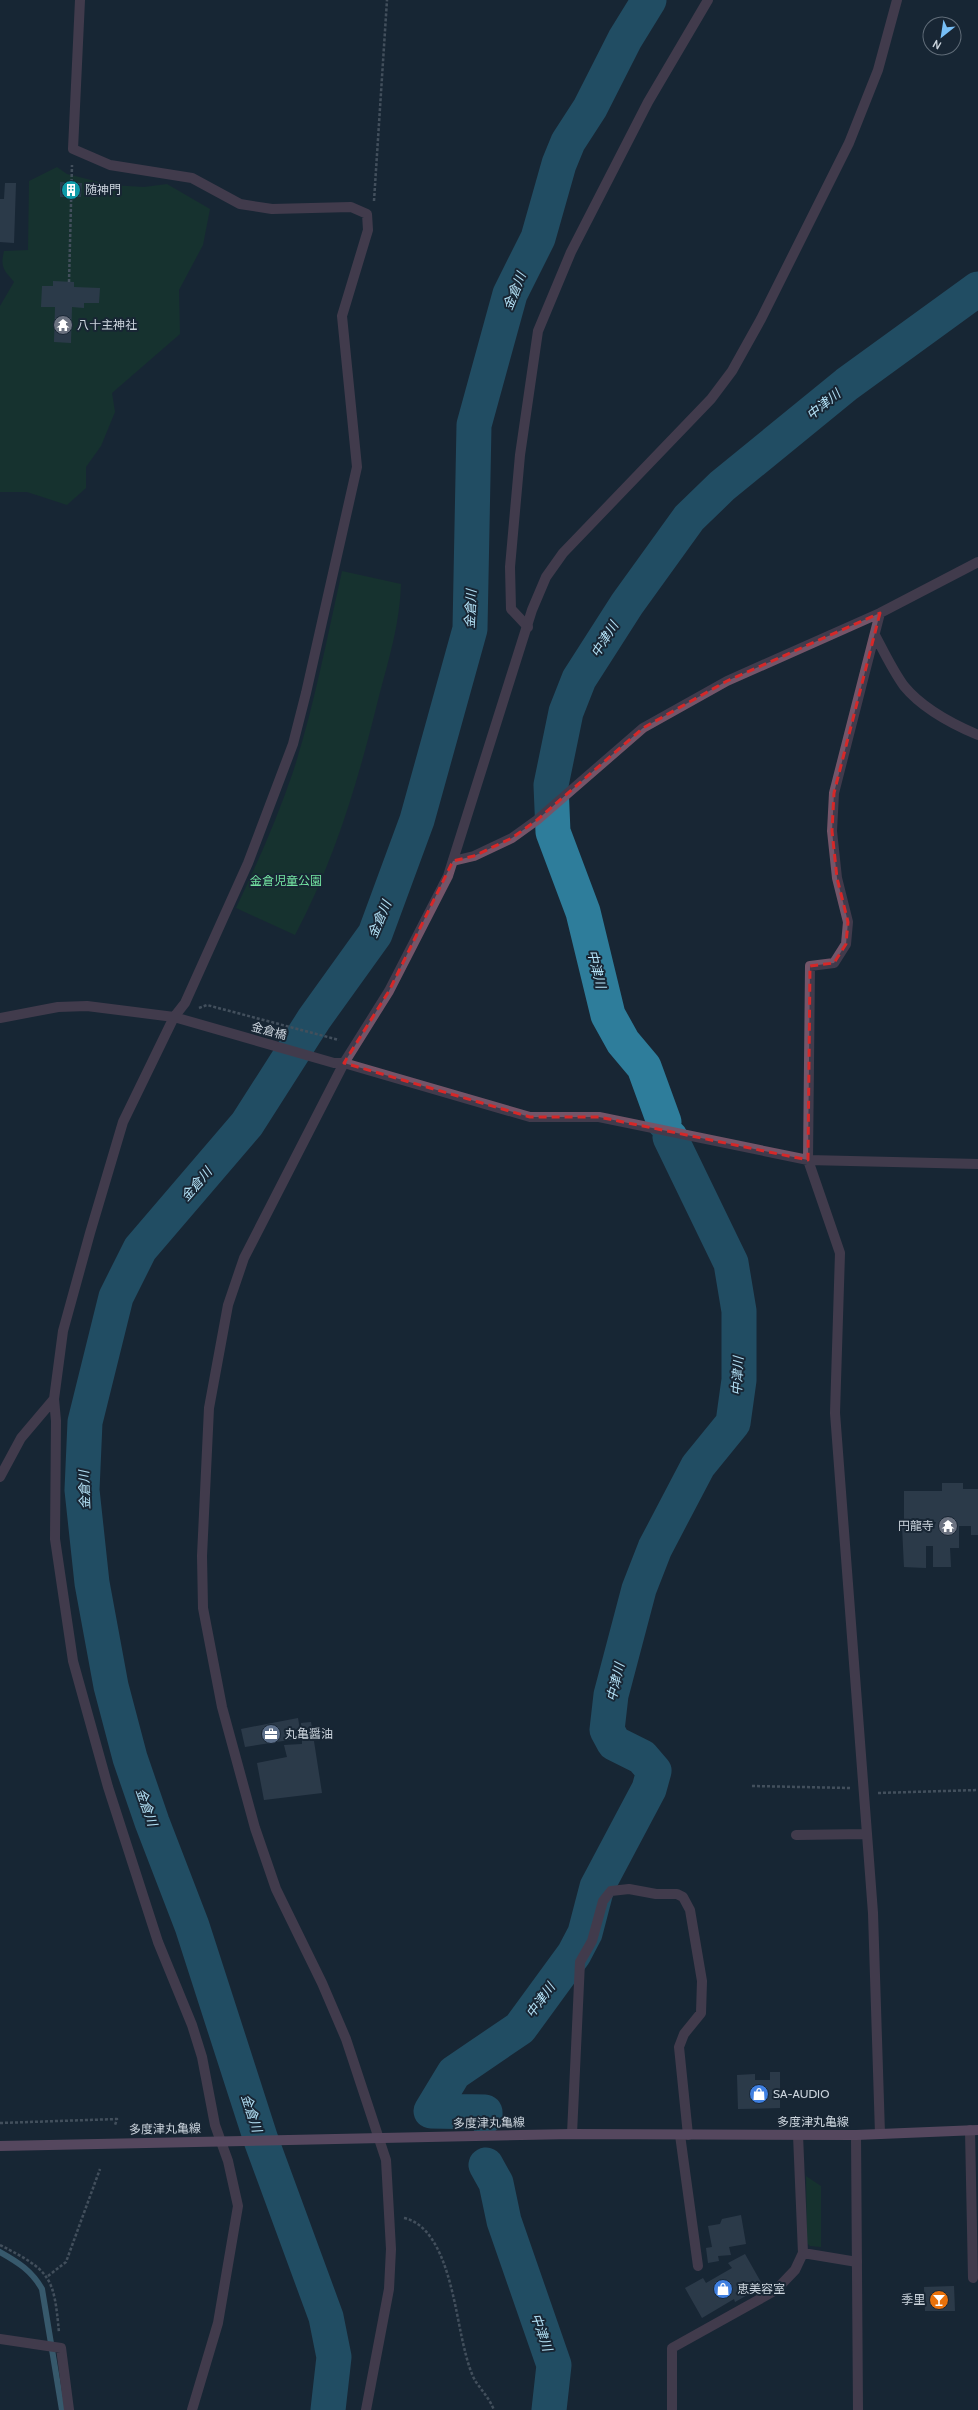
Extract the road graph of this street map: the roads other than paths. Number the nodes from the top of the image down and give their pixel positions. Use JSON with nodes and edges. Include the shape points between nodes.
{"nodes":[{"id":1,"x":80,"y":0,"type":"edge"},
{"id":2,"x":708,"y":0,"type":"edge"},
{"id":3,"x":897,"y":0,"type":"edge"},
{"id":4,"x":978,"y":562,"type":"edge"},
{"id":5,"x":880,"y":613,"type":"junction"},
{"id":6,"x":528,"y":626,"type":"junction"},
{"id":7,"x":875,"y":635,"type":"junction"},
{"id":8,"x":978,"y":735,"type":"edge"},
{"id":9,"x":452,"y":861,"type":"junction"},
{"id":10,"x":174,"y":1017,"type":"junction"},
{"id":11,"x":0,"y":1018,"type":"edge"},
{"id":12,"x":344,"y":1063,"type":"junction"},
{"id":13,"x":808,"y":1160,"type":"junction"},
{"id":14,"x":978,"y":1164,"type":"edge"},
{"id":15,"x":54,"y":1399,"type":"junction"},
{"id":16,"x":0,"y":1477,"type":"edge"},
{"id":17,"x":866,"y":1834,"type":"junction"},
{"id":18,"x":796,"y":1835,"type":"dead end"},
{"id":19,"x":974,"y":2130,"type":"edge"},
{"id":20,"x":572,"y":2134,"type":"junction"},
{"id":21,"x":880,"y":2134,"type":"junction"},
{"id":22,"x":684,"y":2135,"type":"junction"},
{"id":23,"x":798,"y":2135,"type":"junction"},
{"id":24,"x":856,"y":2135,"type":"junction"},
{"id":25,"x":380,"y":2138,"type":"junction"},
{"id":26,"x":219,"y":2141,"type":"junction"},
{"id":27,"x":0,"y":2146,"type":"edge"},
{"id":28,"x":803,"y":2253,"type":"junction"},
{"id":29,"x":857,"y":2262,"type":"junction"},
{"id":30,"x":698,"y":2266,"type":"dead end"},
{"id":31,"x":973,"y":2278,"type":"dead end"},
{"id":32,"x":0,"y":2339,"type":"edge"},
{"id":33,"x":69,"y":2410,"type":"edge"},
{"id":34,"x":192,"y":2410,"type":"edge"},
{"id":35,"x":366,"y":2410,"type":"edge"},
{"id":36,"x":672,"y":2410,"type":"edge"},
{"id":37,"x":858,"y":2410,"type":"edge"}],
"edges":[{"from":1,"to":10,"type":"street","via":[[73,148],[110,165],[192,178],[240,204],[272,209],[351,207],[367,214],[368,230],[342,316],[357,467],[306,693],[293,744],[248,863],[185,1003]]},
{"from":2,"to":6,"type":"street","via":[[648,102],[574,245],[538,331],[520,455],[510,567],[511,609]]},
{"from":3,"to":6,"type":"street","via":[[878,70],[849,144],[762,319],[732,371],[701,411],[563,553],[546,577]]},
{"from":4,"to":5,"type":"street"},
{"from":5,"to":7,"type":"street"},
{"from":5,"to":9,"type":"street","via":[[727,680],[643,728],[537,820],[512,838],[474,856]]},
{"from":6,"to":9,"type":"street"},
{"from":7,"to":8,"type":"street","via":[[905,686],[926,705],[955,725]]},
{"from":7,"to":13,"type":"street","via":[[834,793],[832,831],[837,878],[848,922],[846,944],[834,962],[810,966]]},
{"from":9,"to":12,"type":"street","via":[[448,876],[417,938],[389,990]]},
{"from":10,"to":11,"type":"street","name":"金倉橋","via":[[87,1006],[58,1007]]},
{"from":10,"to":12,"type":"street","name":"金倉橋"},
{"from":10,"to":15,"type":"street","via":[[123,1122],[63,1331]]},
{"from":12,"to":13,"type":"street","name":"金倉橋","via":[[530,1117],[599,1117]]},
{"from":12,"to":25,"type":"street","via":[[244,1258],[228,1305],[209,1408],[202,1556],[203,1608],[222,1707],[255,1828],[276,1888],[346,2039]]},
{"from":13,"to":14,"type":"street","name":"金倉橋"},
{"from":13,"to":17,"type":"street","via":[[840,1253],[835,1413]]},
{"from":15,"to":16,"type":"street","via":[[21,1438]]},
{"from":15,"to":26,"type":"street","via":[[55,1538],[73,1661],[108,1787],[156,1934],[202,2057]]},
{"from":17,"to":18,"type":"street"},
{"from":17,"to":21,"type":"street","via":[[873,1913]]},
{"from":19,"to":21,"type":"main road","name":"多度津丸亀線"},
{"from":19,"to":31,"type":"street"},
{"from":20,"to":22,"type":"main road","name":"多度津丸亀線"},
{"from":20,"to":22,"type":"street","via":[[580,1962],[592,1941],[603,1901],[617,1888],[656,1894],[677,1894],[690,1910],[702,1981],[701,2013],[684,2034],[678,2047]]},
{"from":20,"to":25,"type":"main road","name":"多度津丸亀線"},
{"from":21,"to":24,"type":"main road","name":"多度津丸亀線"},
{"from":22,"to":23,"type":"main road","name":"多度津丸亀線"},
{"from":22,"to":30,"type":"street"},
{"from":23,"to":24,"type":"main road","name":"多度津丸亀線"},
{"from":23,"to":28,"type":"street"},
{"from":24,"to":29,"type":"street"},
{"from":25,"to":26,"type":"main road","name":"多度津丸亀線"},
{"from":25,"to":35,"type":"street","via":[[386,2160],[391,2249],[389,2289]]},
{"from":26,"to":27,"type":"main road","name":"多度津丸亀線"},
{"from":26,"to":34,"type":"street","via":[[228,2161],[238,2206],[218,2323]]},
{"from":28,"to":29,"type":"street"},
{"from":28,"to":36,"type":"street","via":[[796,2270],[776,2290],[672,2348]]},
{"from":29,"to":37,"type":"street"},
{"from":32,"to":33,"type":"street","via":[[60,2348]]}]}
